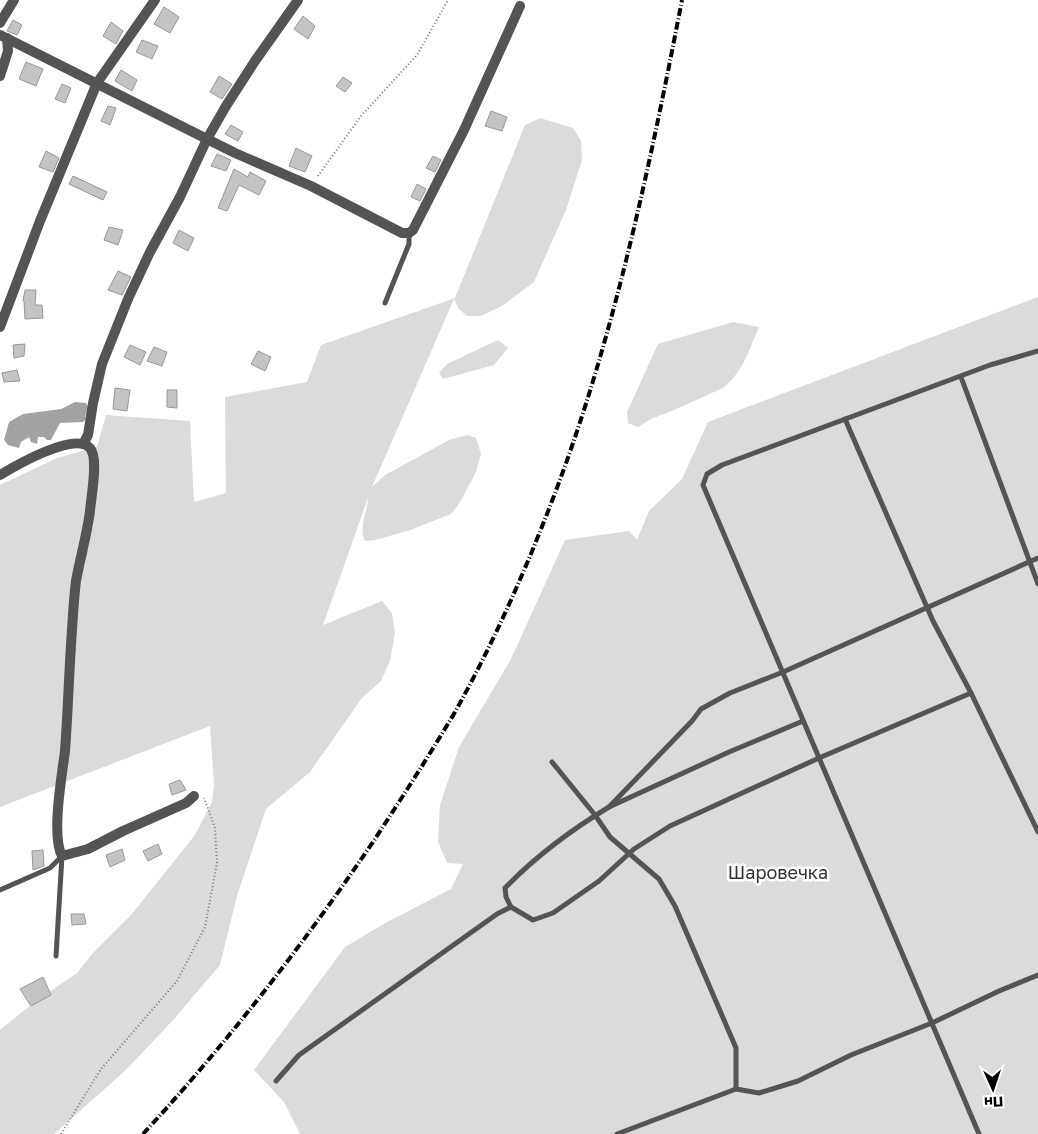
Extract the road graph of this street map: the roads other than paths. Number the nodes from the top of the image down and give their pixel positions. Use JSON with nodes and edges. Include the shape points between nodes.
{"nodes":[{"id":1,"x":14,"y":0,"type":"edge"},
{"id":2,"x":155,"y":0,"type":"edge"},
{"id":3,"x":298,"y":0,"type":"edge"},
{"id":4,"x":520,"y":6,"type":"dead end"},
{"id":5,"x":0,"y":23,"type":"edge"},
{"id":6,"x":3,"y":36,"type":"edge"},
{"id":7,"x":0,"y":76,"type":"edge"},
{"id":8,"x":98,"y":83,"type":"junction"},
{"id":9,"x":207,"y":139,"type":"junction"},
{"id":10,"x":409,"y":233,"type":"junction"},
{"id":11,"x":385,"y":303,"type":"dead end"},
{"id":12,"x":0,"y":327,"type":"edge"},
{"id":13,"x":1038,"y":351,"type":"edge"},
{"id":14,"x":961,"y":377,"type":"junction"},
{"id":15,"x":845,"y":419,"type":"junction"},
{"id":16,"x":83,"y":444,"type":"junction"},
{"id":17,"x":0,"y":475,"type":"edge"},
{"id":18,"x":1038,"y":558,"type":"edge"},
{"id":19,"x":1030,"y":562,"type":"junction"},
{"id":20,"x":1038,"y":584,"type":"edge"},
{"id":21,"x":928,"y":607,"type":"junction"},
{"id":22,"x":783,"y":672,"type":"junction"},
{"id":23,"x":971,"y":693,"type":"junction"},
{"id":24,"x":803,"y":720,"type":"junction"},
{"id":25,"x":819,"y":758,"type":"junction"},
{"id":26,"x":552,"y":762,"type":"dead end"},
{"id":27,"x":194,"y":796,"type":"road end"},
{"id":28,"x":609,"y":807,"type":"junction"},
{"id":29,"x":595,"y":815,"type":"junction"},
{"id":30,"x":1038,"y":832,"type":"edge"},
{"id":31,"x":628,"y":854,"type":"junction"},
{"id":32,"x":62,"y":856,"type":"junction"},
{"id":33,"x":0,"y":890,"type":"edge"},
{"id":34,"x":511,"y":907,"type":"junction"},
{"id":35,"x":56,"y":956,"type":"dead end"},
{"id":36,"x":1038,"y":975,"type":"edge"},
{"id":37,"x":932,"y":1023,"type":"junction"},
{"id":38,"x":276,"y":1081,"type":"dead end"},
{"id":39,"x":736,"y":1088,"type":"junction"},
{"id":40,"x":617,"y":1134,"type":"edge"},
{"id":41,"x":979,"y":1134,"type":"edge"}],
"edges":[{"from":1,"to":5,"type":"street"},
{"from":2,"to":8,"type":"street"},
{"from":3,"to":9,"type":"street","via":[[255,61]]},
{"from":4,"to":10,"type":"street","via":[[464,130]]},
{"from":6,"to":7,"type":"street","via":[[8,52]]},
{"from":6,"to":8,"type":"street"},
{"from":8,"to":9,"type":"street"},
{"from":8,"to":12,"type":"street"},
{"from":9,"to":10,"type":"street","via":[[311,186],[402,233]]},
{"from":9,"to":16,"type":"street","via":[[110,341],[102,364],[88,435]]},
{"from":10,"to":11,"type":"lane","via":[[409,244]]},
{"from":13,"to":14,"type":"lane"},
{"from":14,"to":15,"type":"lane"},
{"from":14,"to":19,"type":"lane"},
{"from":15,"to":21,"type":"lane"},
{"from":15,"to":22,"type":"lane","via":[[722,465],[707,474],[703,485]]},
{"from":16,"to":17,"type":"street","via":[[58,446]]},
{"from":16,"to":32,"type":"street","via":[[93,453],[94,466],[88,534],[76,582],[58,830]]},
{"from":18,"to":19,"type":"lane"},
{"from":19,"to":20,"type":"lane"},
{"from":19,"to":21,"type":"lane"},
{"from":21,"to":22,"type":"lane"},
{"from":21,"to":23,"type":"lane"},
{"from":22,"to":24,"type":"lane"},
{"from":22,"to":28,"type":"lane","via":[[730,693],[701,709]]},
{"from":23,"to":25,"type":"lane"},
{"from":23,"to":30,"type":"lane"},
{"from":24,"to":25,"type":"lane"},
{"from":24,"to":28,"type":"lane"},
{"from":25,"to":31,"type":"lane","via":[[670,826]]},
{"from":25,"to":37,"type":"lane"},
{"from":26,"to":29,"type":"lane"},
{"from":27,"to":32,"type":"street","via":[[186,803],[88,849]]},
{"from":28,"to":29,"type":"lane"},
{"from":29,"to":31,"type":"lane","via":[[610,837]]},
{"from":29,"to":34,"type":"lane","via":[[526,866],[505,888]]},
{"from":31,"to":34,"type":"lane","via":[[599,880],[553,913],[533,920]]},
{"from":31,"to":39,"type":"lane","via":[[659,879],[674,906],[736,1048]]},
{"from":32,"to":33,"type":"lane","via":[[50,868]]},
{"from":32,"to":35,"type":"lane"},
{"from":34,"to":38,"type":"lane","via":[[299,1054]]},
{"from":36,"to":37,"type":"lane"},
{"from":37,"to":39,"type":"lane","via":[[851,1055],[798,1081],[759,1093]]},
{"from":37,"to":41,"type":"lane"},
{"from":39,"to":40,"type":"lane"}]}
